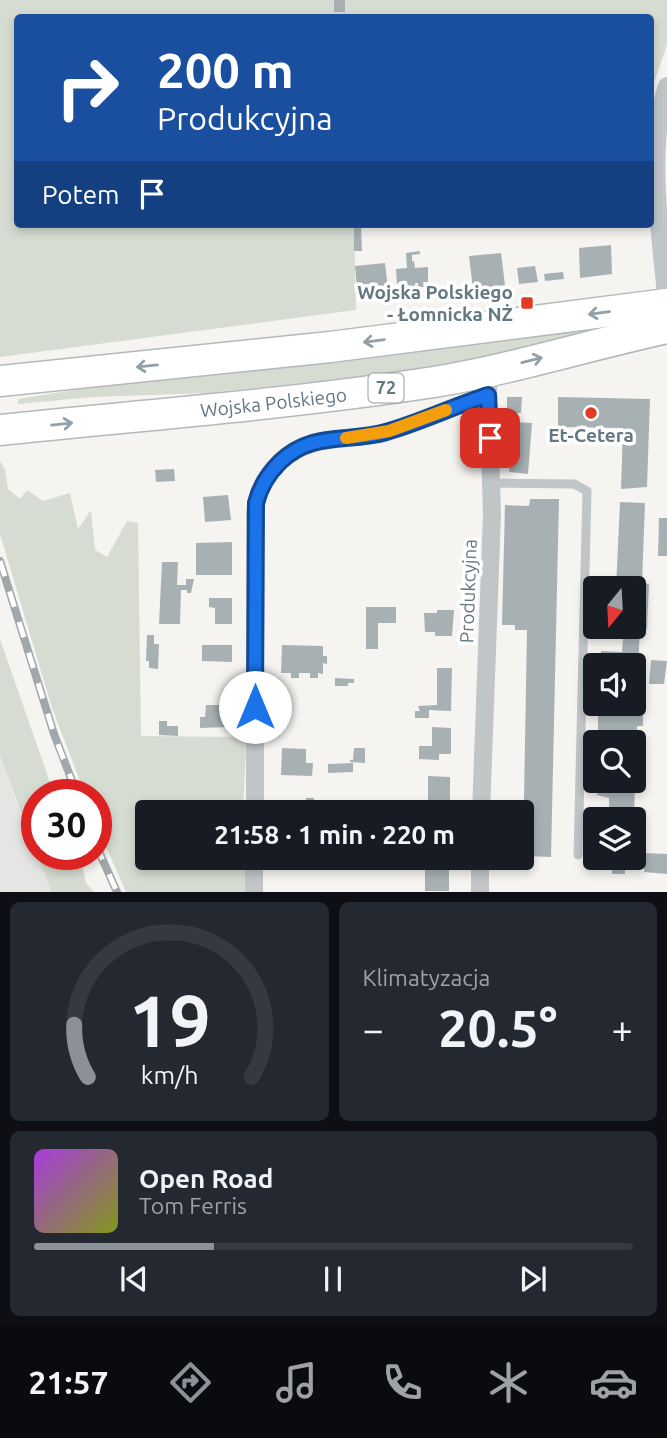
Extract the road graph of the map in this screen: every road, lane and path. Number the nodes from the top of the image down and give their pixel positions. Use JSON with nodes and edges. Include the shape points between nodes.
{"nodes":[{"id":1,"x":667,"y":86,"type":"edge"},
{"id":2,"x":667,"y":304,"type":"edge"},
{"id":3,"x":667,"y":328,"type":"edge"},
{"id":4,"x":9,"y":380,"type":"edge"},
{"id":5,"x":488,"y":383,"type":"junction"},
{"id":6,"x":11,"y":429,"type":"edge"},
{"id":7,"x":491,"y":483,"type":"junction"},
{"id":8,"x":255,"y":800,"type":"edge"},
{"id":9,"x":481,"y":800,"type":"edge"},
{"id":10,"x":578,"y":855,"type":"dead end"},
{"id":11,"x":254,"y":870,"type":"edge"},
{"id":12,"x":480,"y":870,"type":"edge"},
{"id":13,"x":254,"y":892,"type":"edge"},
{"id":14,"x":480,"y":892,"type":"edge"}],
"edges":[{"from":1,"to":2,"type":"street","via":[[657,145]]},
{"from":2,"to":4,"type":"main road","one_way":true,"via":[[330,347]]},
{"from":5,"to":3,"type":"main road","name":"Wojska Polskiego","number":"72","one_way":true},
{"from":6,"to":5,"type":"main road","name":"Wojska Polskiego","number":"72","one_way":true,"via":[[433,382]]},
{"from":5,"to":7,"type":"street","name":"Produkcyjna"},
{"from":5,"to":8,"type":"street","via":[[389,431],[309,443],[285,457],[262,484],[255,513]]},
{"from":7,"to":9,"type":"street","name":"Produkcyjna"},
{"from":7,"to":10,"type":"lane","via":[[574,484],[587,491]]},
{"from":11,"to":13,"type":"street"},
{"from":12,"to":14,"type":"street"}]}
